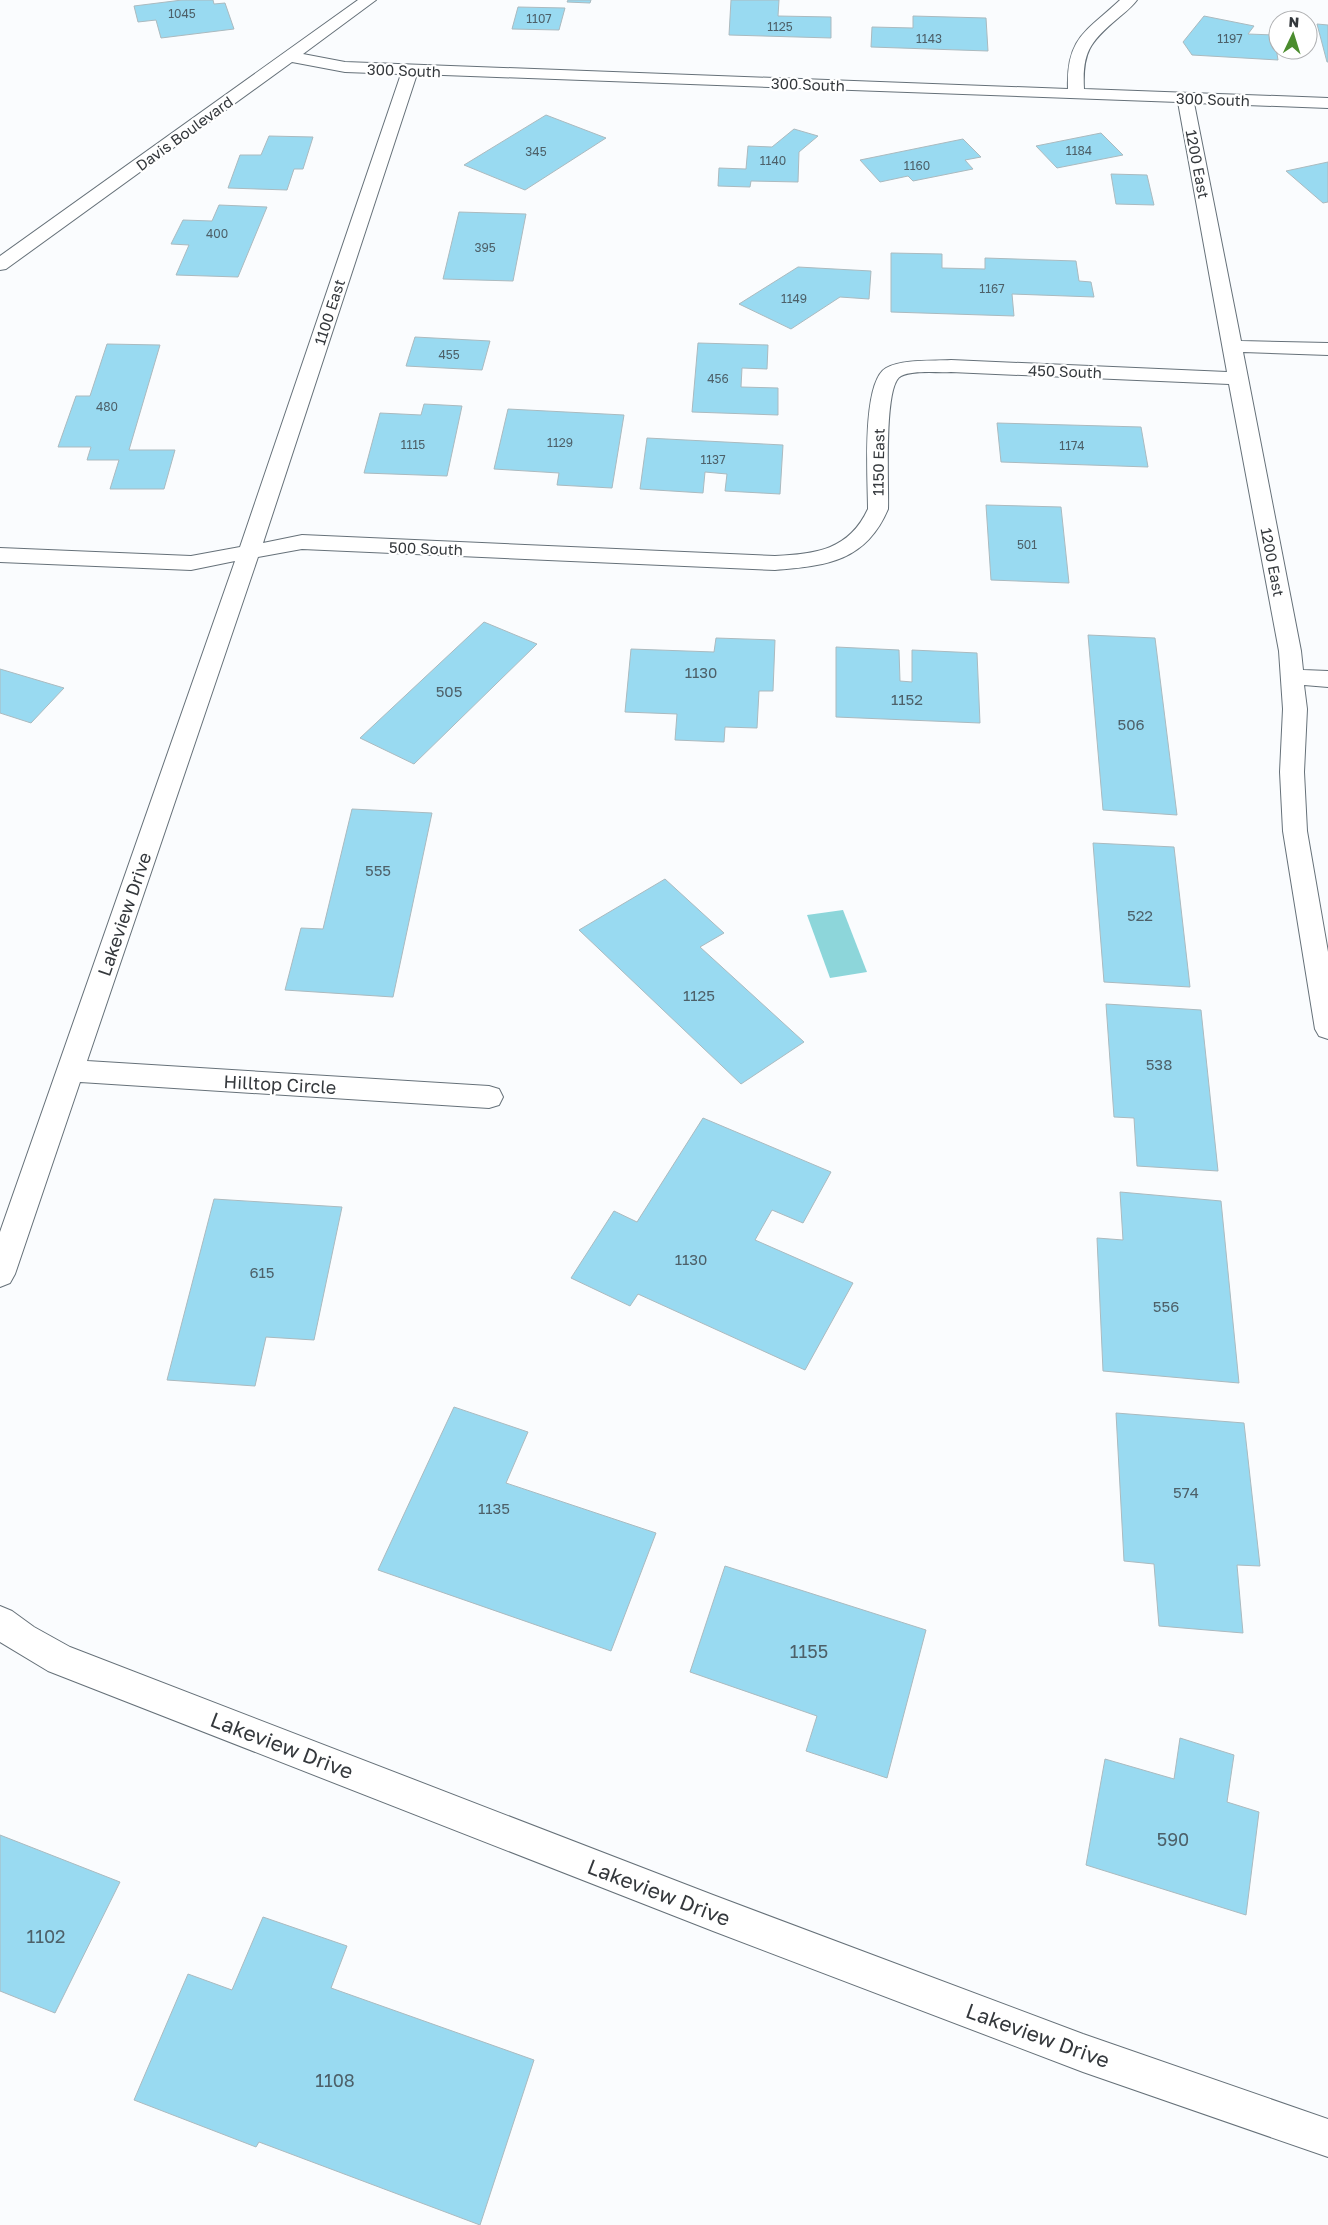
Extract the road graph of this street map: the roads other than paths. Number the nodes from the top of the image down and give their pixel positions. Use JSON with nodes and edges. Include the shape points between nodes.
{"nodes":[{"id":1,"x":368,"y":0,"type":"edge"},
{"id":2,"x":1129,"y":0,"type":"edge"},
{"id":3,"x":290,"y":57,"type":"junction"},
{"id":4,"x":410,"y":70,"type":"junction"},
{"id":5,"x":1076,"y":94,"type":"junction"},
{"id":6,"x":1185,"y":98,"type":"junction"},
{"id":7,"x":1328,"y":103,"type":"edge"},
{"id":8,"x":0,"y":265,"type":"edge"},
{"id":9,"x":1232,"y":346,"type":"junction"},
{"id":10,"x":1328,"y":349,"type":"edge"},
{"id":11,"x":893,"y":372,"type":"joint"},
{"id":12,"x":1238,"y":378,"type":"junction"},
{"id":13,"x":851,"y":546,"type":"joint"},
{"id":14,"x":248,"y":554,"type":"junction"},
{"id":15,"x":0,"y":555,"type":"edge"},
{"id":16,"x":1294,"y":677,"type":"junction"},
{"id":17,"x":1328,"y":679,"type":"edge"},
{"id":18,"x":1328,"y":1029,"type":"edge"},
{"id":19,"x":70,"y":1071,"type":"junction"},
{"id":20,"x":490,"y":1097,"type":"dead end"},
{"id":21,"x":0,"y":1274,"type":"edge"},
{"id":22,"x":0,"y":1622,"type":"edge"},
{"id":23,"x":1328,"y":2138,"type":"edge"}],
"edges":[{"from":1,"to":3,"type":"street","name":"Davis Boulevard"},
{"from":2,"to":5,"type":"street","via":[[1089,33],[1082,44],[1075,65]]},
{"from":3,"to":4,"type":"street","name":"300 South","via":[[334,66]]},
{"from":3,"to":8,"type":"street","name":"Davis Boulevard"},
{"from":4,"to":5,"type":"street","name":"300 South"},
{"from":4,"to":14,"type":"street","name":"1100 East"},
{"from":5,"to":6,"type":"street","name":"300 South"},
{"from":6,"to":7,"type":"street","name":"300 South"},
{"from":6,"to":9,"type":"street","name":"1200 East"},
{"from":9,"to":10,"type":"street"},
{"from":9,"to":12,"type":"street","name":"1200 East"},
{"from":11,"to":12,"type":"street","name":"450 South","via":[[951,366]]},
{"from":11,"to":13,"type":"street","name":"1150 East","via":[[885,380],[879,402],[878,509],[874,523]]},
{"from":12,"to":16,"type":"street","name":"1200 East"},
{"from":13,"to":14,"type":"street","name":"500 South","via":[[816,559],[775,563],[302,542]]},
{"from":14,"to":15,"type":"street","name":"500 South","via":[[192,563]]},
{"from":14,"to":19,"type":"street","name":"Lakeview Drive"},
{"from":16,"to":17,"type":"street"},
{"from":16,"to":18,"type":"street","name":"1200 East","via":[[1292,790],[1295,831]]},
{"from":19,"to":20,"type":"street","name":"Hilltop Circle"},
{"from":19,"to":21,"type":"street","name":"Lakeview Drive"},
{"from":22,"to":23,"type":"street","name":"Lakeview Drive","via":[[60,1659],[713,1913],[1083,2052]]}]}
